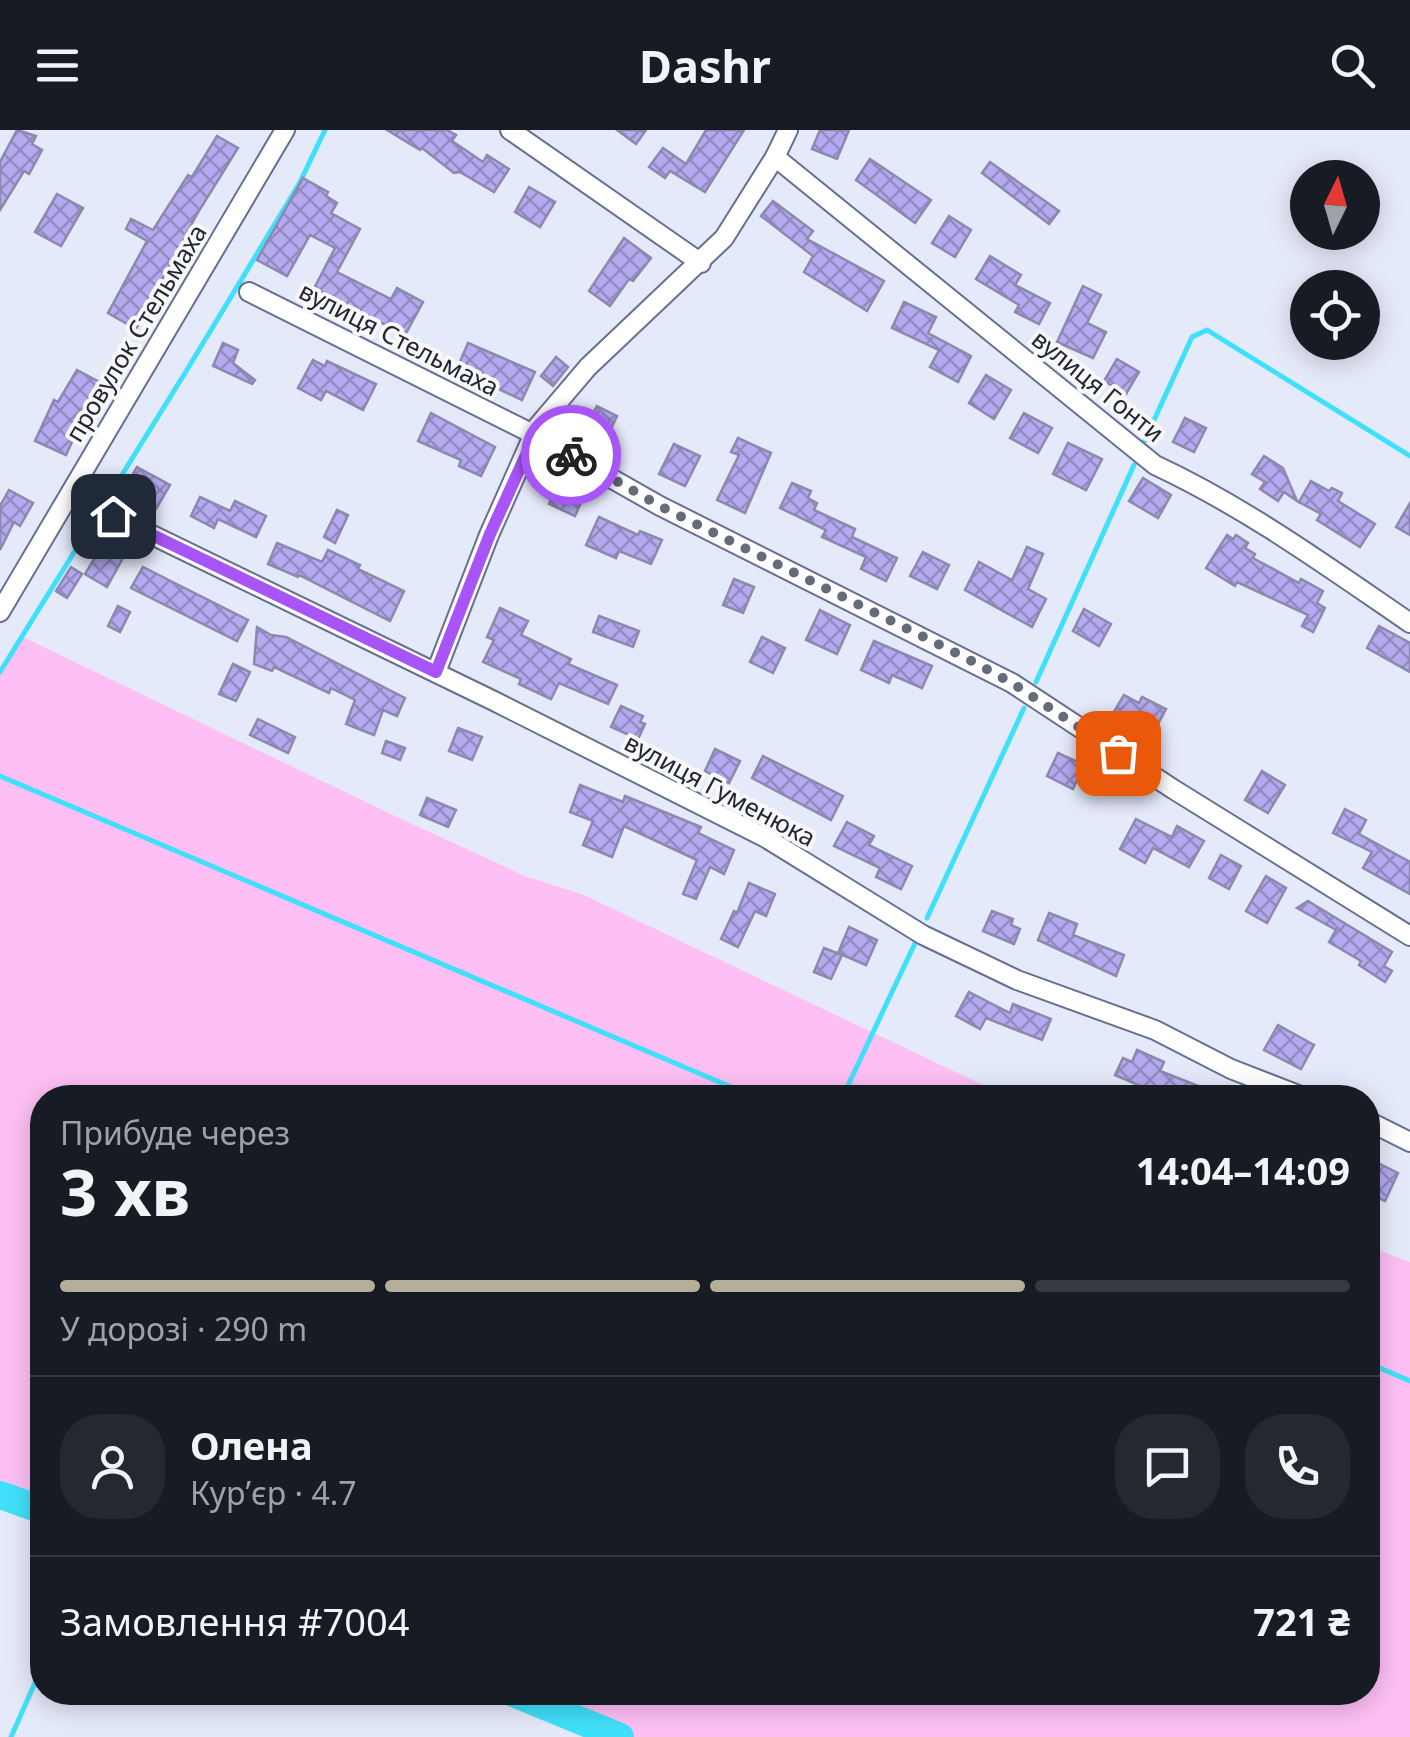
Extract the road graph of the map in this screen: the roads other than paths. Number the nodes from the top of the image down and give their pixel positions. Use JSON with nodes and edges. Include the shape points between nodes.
{"nodes":[{"id":1,"x":285,"y":130,"type":"edge"},
{"id":2,"x":510,"y":130,"type":"edge"},
{"id":3,"x":788,"y":130,"type":"edge"},
{"id":4,"x":775,"y":157,"type":"junction"},
{"id":5,"x":701,"y":264,"type":"junction"},
{"id":6,"x":249,"y":292,"type":"dead end"},
{"id":7,"x":535,"y":435,"type":"junction"},
{"id":8,"x":113,"y":516,"type":"dead end"},
{"id":9,"x":0,"y":612,"type":"edge"},
{"id":10,"x":1410,"y":623,"type":"edge"},
{"id":11,"x":436,"y":672,"type":"junction"},
{"id":12,"x":1410,"y":936,"type":"edge"},
{"id":13,"x":1271,"y":1085,"type":"edge"},
{"id":14,"x":1380,"y":1127,"type":"edge"},
{"id":15,"x":1410,"y":1142,"type":"edge"}],
"edges":[{"from":1,"to":9,"type":"street","name":"провулок Стельмаха"},
{"from":2,"to":5,"type":"street"},
{"from":3,"to":4,"type":"street"},
{"from":4,"to":5,"type":"street"},
{"from":4,"to":10,"type":"street","name":"вулиця Гонти","via":[[1154,465],[1251,517]]},
{"from":5,"to":7,"type":"street","via":[[588,367]]},
{"from":6,"to":7,"type":"street","name":"вулиця Стельмаха"},
{"from":7,"to":11,"type":"street"},
{"from":7,"to":12,"type":"street","name":"вулиця Стельмаха","via":[[660,506],[1012,683]]},
{"from":8,"to":11,"type":"street","name":"вулиця Гуменюка"},
{"from":11,"to":13,"type":"street","name":"вулиця Гуменюка","via":[[766,838],[923,936]]},
{"from":14,"to":15,"type":"street"}]}
